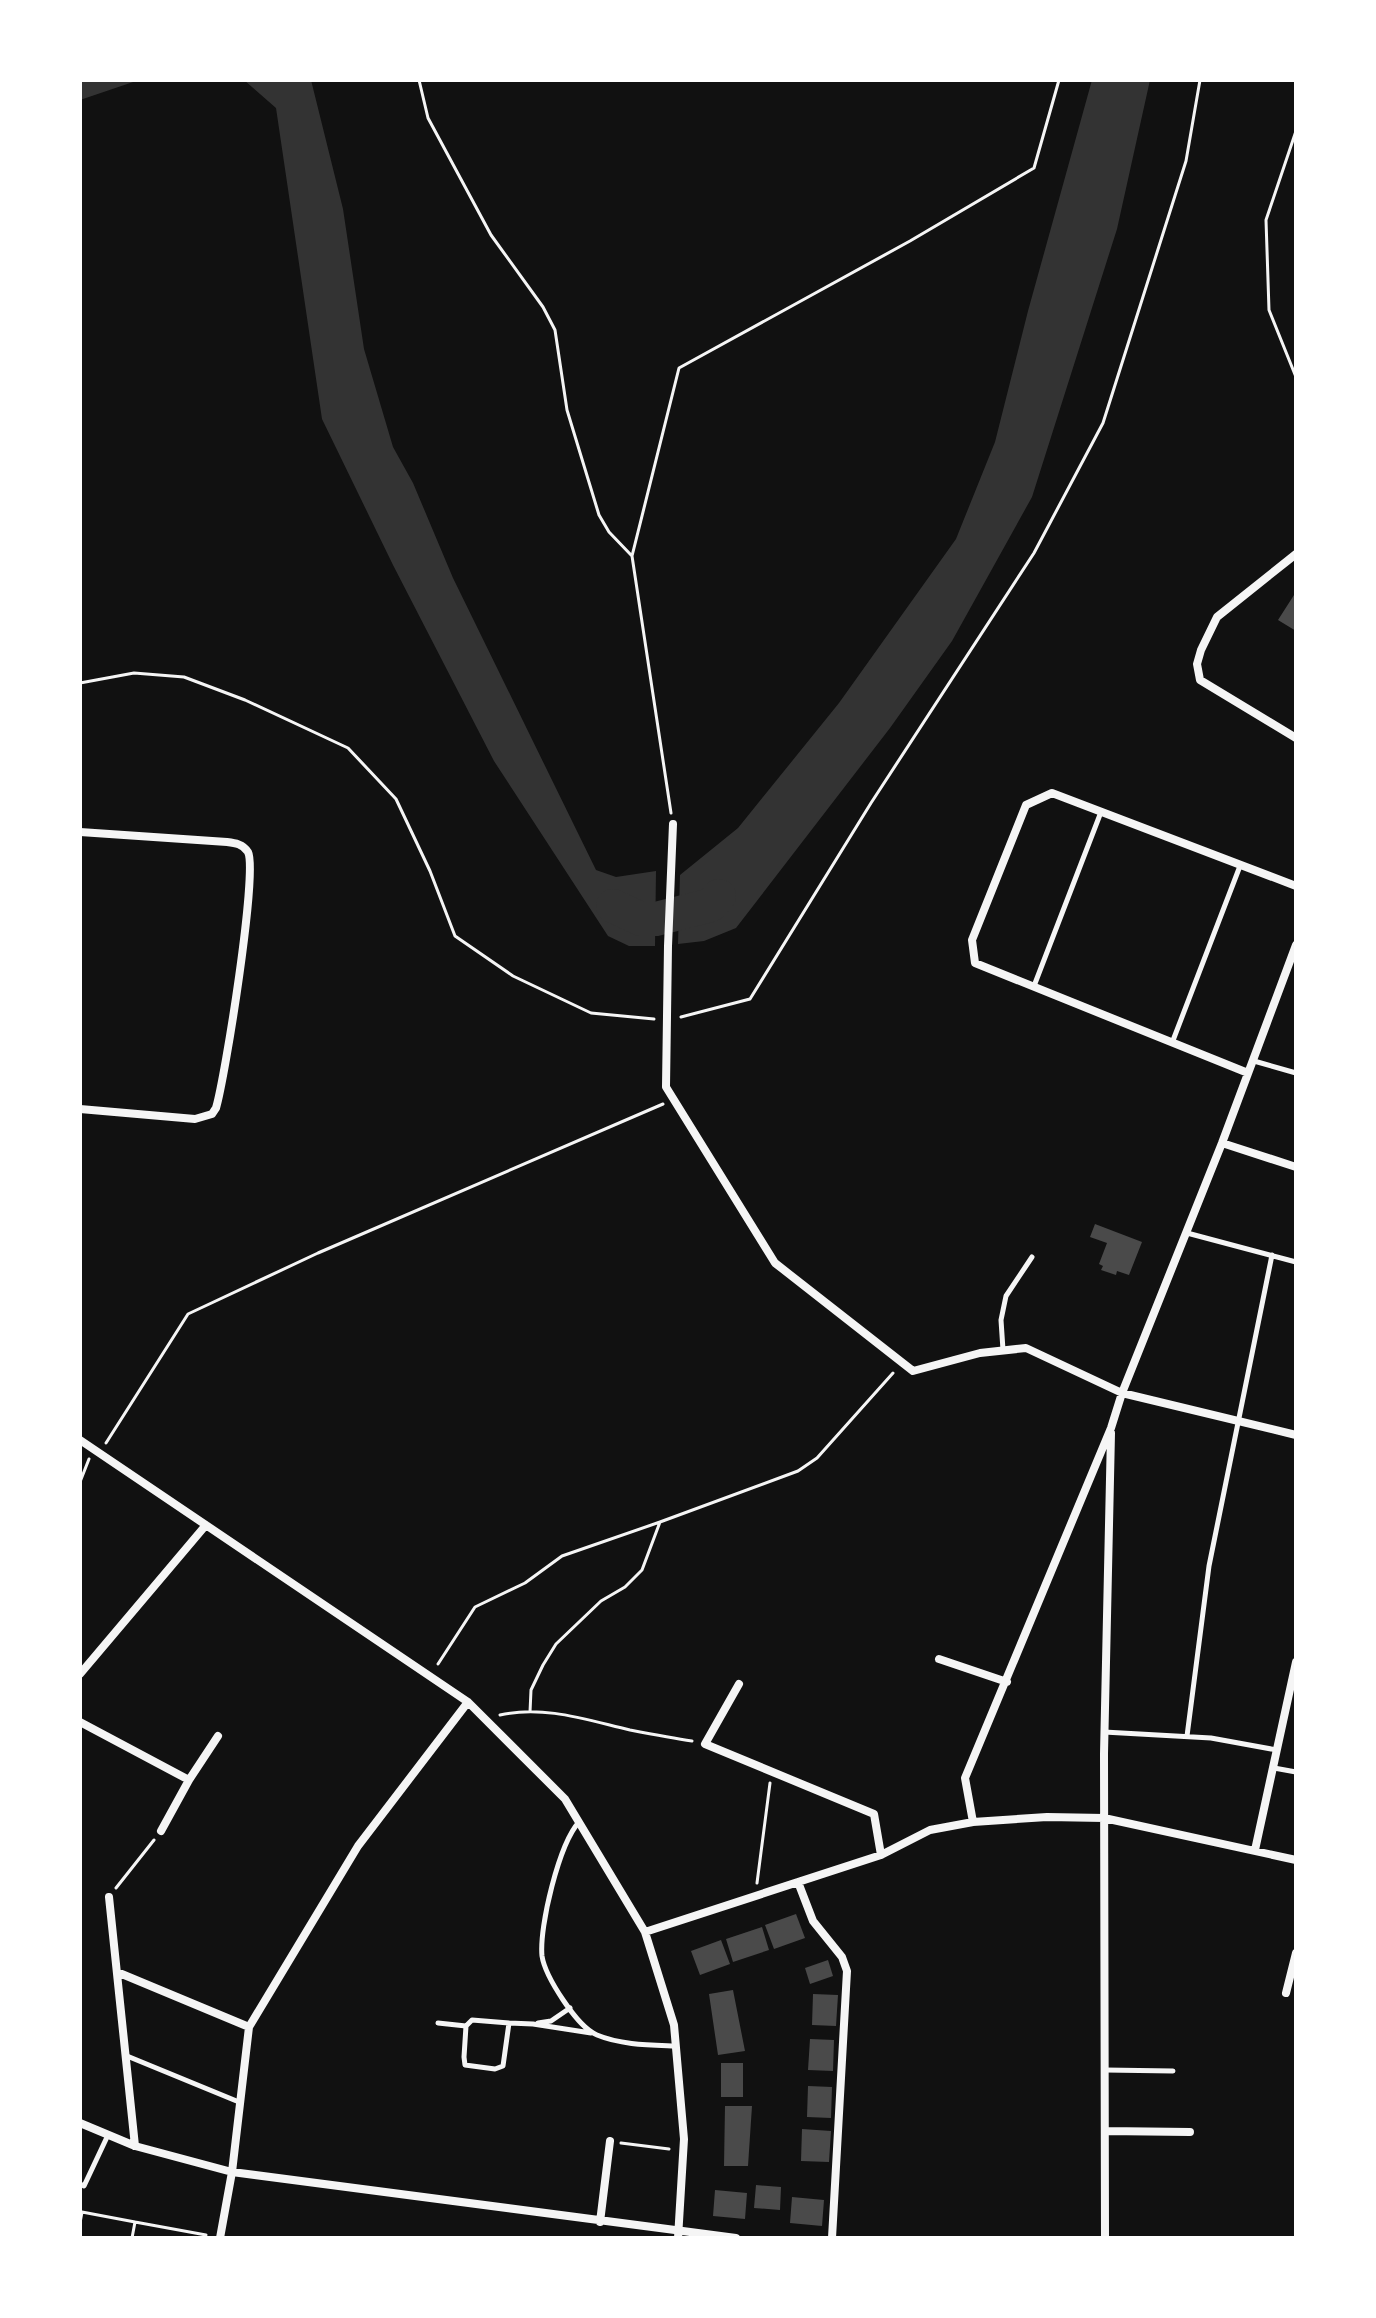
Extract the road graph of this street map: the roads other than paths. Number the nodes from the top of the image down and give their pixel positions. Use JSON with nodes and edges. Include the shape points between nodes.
{"nodes":[{"id":1,"x":1296,"y":554,"type":"edge"},
{"id":2,"x":1296,"y":738,"type":"edge"},
{"id":3,"x":1101,"y":812,"type":"junction"},
{"id":4,"x":673,"y":824,"type":"road end"},
{"id":5,"x":80,"y":832,"type":"edge"},
{"id":6,"x":1240,"y":865,"type":"junction"},
{"id":7,"x":1296,"y":886,"type":"edge"},
{"id":8,"x":1296,"y":945,"type":"edge"},
{"id":9,"x":1034,"y":986,"type":"junction"},
{"id":10,"x":1172,"y":1043,"type":"junction"},
{"id":11,"x":1253,"y":1061,"type":"junction"},
{"id":12,"x":1248,"y":1073,"type":"junction"},
{"id":13,"x":1296,"y":1073,"type":"edge"},
{"id":14,"x":80,"y":1109,"type":"edge"},
{"id":15,"x":1222,"y":1143,"type":"junction"},
{"id":16,"x":1296,"y":1167,"type":"edge"},
{"id":17,"x":1186,"y":1233,"type":"junction"},
{"id":18,"x":1272,"y":1255,"type":"junction"},
{"id":19,"x":1032,"y":1257,"type":"dead end"},
{"id":20,"x":1296,"y":1262,"type":"edge"},
{"id":21,"x":1003,"y":1351,"type":"junction"},
{"id":22,"x":1122,"y":1393,"type":"junction"},
{"id":23,"x":1239,"y":1421,"type":"junction"},
{"id":24,"x":1111,"y":1428,"type":"junction"},
{"id":25,"x":1296,"y":1435,"type":"edge"},
{"id":26,"x":80,"y":1440,"type":"edge"},
{"id":27,"x":206,"y":1525,"type":"junction"},
{"id":28,"x":939,"y":1659,"type":"dead end"},
{"id":29,"x":1296,"y":1662,"type":"edge"},
{"id":30,"x":80,"y":1674,"type":"edge"},
{"id":31,"x":1007,"y":1682,"type":"junction"},
{"id":32,"x":739,"y":1684,"type":"dead end"},
{"id":33,"x":468,"y":1702,"type":"junction"},
{"id":34,"x":80,"y":1722,"type":"edge"},
{"id":35,"x":1104,"y":1732,"type":"junction"},
{"id":36,"x":218,"y":1736,"type":"dead end"},
{"id":37,"x":1187,"y":1736,"type":"junction"},
{"id":38,"x":1278,"y":1750,"type":"junction"},
{"id":39,"x":1274,"y":1768,"type":"junction"},
{"id":40,"x":1296,"y":1772,"type":"edge"},
{"id":41,"x":189,"y":1780,"type":"junction"},
{"id":42,"x":1104,"y":1818,"type":"junction"},
{"id":43,"x":579,"y":1822,"type":"junction"},
{"id":44,"x":973,"y":1822,"type":"junction"},
{"id":45,"x":161,"y":1831,"type":"road end"},
{"id":46,"x":1255,"y":1850,"type":"junction"},
{"id":47,"x":881,"y":1855,"type":"junction"},
{"id":48,"x":1296,"y":1860,"type":"edge"},
{"id":49,"x":798,"y":1882,"type":"junction"},
{"id":50,"x":109,"y":1897,"type":"road end"},
{"id":51,"x":645,"y":1932,"type":"junction"},
{"id":52,"x":1296,"y":1953,"type":"edge"},
{"id":53,"x":117,"y":1972,"type":"junction"},
{"id":54,"x":1286,"y":1993,"type":"dead end"},
{"id":55,"x":570,"y":2008,"type":"junction"},
{"id":56,"x":438,"y":2023,"type":"dead end"},
{"id":57,"x":509,"y":2023,"type":"junction"},
{"id":58,"x":533,"y":2024,"type":"junction"},
{"id":59,"x":466,"y":2026,"type":"junction"},
{"id":60,"x":249,"y":2027,"type":"junction"},
{"id":61,"x":592,"y":2033,"type":"junction"},
{"id":62,"x":675,"y":2046,"type":"junction"},
{"id":63,"x":126,"y":2056,"type":"junction"},
{"id":64,"x":1105,"y":2070,"type":"junction"},
{"id":65,"x":1173,"y":2071,"type":"dead end"},
{"id":66,"x":239,"y":2102,"type":"junction"},
{"id":67,"x":80,"y":2123,"type":"edge"},
{"id":68,"x":1105,"y":2131,"type":"junction"},
{"id":69,"x":1190,"y":2132,"type":"dead end"},
{"id":70,"x":108,"y":2135,"type":"junction"},
{"id":71,"x":610,"y":2141,"type":"road end"},
{"id":72,"x":135,"y":2146,"type":"junction"},
{"id":73,"x":232,"y":2172,"type":"junction"},
{"id":74,"x":80,"y":2184,"type":"edge"},
{"id":75,"x":600,"y":2222,"type":"junction"},
{"id":76,"x":678,"y":2235,"type":"edge"},
{"id":77,"x":220,"y":2238,"type":"edge"},
{"id":78,"x":736,"y":2238,"type":"edge"},
{"id":79,"x":832,"y":2238,"type":"edge"},
{"id":80,"x":1105,"y":2238,"type":"edge"}],
"edges":[{"from":1,"to":2,"type":"street","via":[[1217,617],[1197,664],[1200,680]]},
{"from":3,"to":6,"type":"street"},
{"from":3,"to":9,"type":"lane"},
{"from":3,"to":9,"type":"street","via":[[1052,793],[1026,805],[972,940],[975,963]]},
{"from":4,"to":21,"type":"street","via":[[666,1087],[775,1263],[913,1371]]},
{"from":5,"to":14,"type":"street","via":[[240,844],[250,863],[248,911],[219,1100],[212,1114],[195,1119]]},
{"from":6,"to":7,"type":"street"},
{"from":6,"to":10,"type":"lane"},
{"from":8,"to":11,"type":"street"},
{"from":9,"to":10,"type":"street"},
{"from":10,"to":12,"type":"street"},
{"from":11,"to":12,"type":"street"},
{"from":11,"to":13,"type":"lane"},
{"from":12,"to":15,"type":"street"},
{"from":15,"to":16,"type":"street"},
{"from":15,"to":17,"type":"street"},
{"from":17,"to":18,"type":"lane"},
{"from":17,"to":22,"type":"street"},
{"from":18,"to":20,"type":"lane"},
{"from":18,"to":23,"type":"lane"},
{"from":19,"to":21,"type":"lane","via":[[1006,1296]]},
{"from":21,"to":22,"type":"street","via":[[1026,1348]]},
{"from":22,"to":23,"type":"street"},
{"from":22,"to":24,"type":"street"},
{"from":23,"to":25,"type":"street"},
{"from":23,"to":37,"type":"lane","via":[[1209,1566]]},
{"from":24,"to":31,"type":"street"},
{"from":24,"to":35,"type":"street"},
{"from":26,"to":27,"type":"street"},
{"from":27,"to":30,"type":"street"},
{"from":27,"to":33,"type":"street"},
{"from":28,"to":31,"type":"street"},
{"from":29,"to":38,"type":"street"},
{"from":31,"to":44,"type":"street","via":[[965,1778]]},
{"from":32,"to":47,"type":"street","via":[[705,1744],[874,1814]]},
{"from":33,"to":43,"type":"street","via":[[565,1799]]},
{"from":33,"to":60,"type":"street","via":[[358,1846]]},
{"from":34,"to":41,"type":"street"},
{"from":35,"to":37,"type":"lane"},
{"from":35,"to":42,"type":"street"},
{"from":36,"to":41,"type":"street"},
{"from":37,"to":38,"type":"lane"},
{"from":38,"to":39,"type":"street"},
{"from":39,"to":40,"type":"lane"},
{"from":39,"to":46,"type":"street"},
{"from":41,"to":45,"type":"street"},
{"from":42,"to":44,"type":"street"},
{"from":42,"to":46,"type":"street"},
{"from":42,"to":64,"type":"street"},
{"from":43,"to":51,"type":"street"},
{"from":43,"to":55,"type":"lane","via":[[552,1886],[542,1952],[544,1966]]},
{"from":44,"to":47,"type":"street","via":[[930,1830]]},
{"from":46,"to":48,"type":"street"},
{"from":47,"to":49,"type":"street"},
{"from":49,"to":51,"type":"street"},
{"from":49,"to":79,"type":"street","via":[[813,1921],[847,1971]]},
{"from":50,"to":53,"type":"street"},
{"from":51,"to":62,"type":"street","via":[[674,2025]]},
{"from":52,"to":54,"type":"street"},
{"from":53,"to":60,"type":"street"},
{"from":53,"to":63,"type":"street"},
{"from":55,"to":58,"type":"lane","via":[[551,2021]]},
{"from":55,"to":61,"type":"lane"},
{"from":56,"to":59,"type":"lane"},
{"from":57,"to":58,"type":"lane"},
{"from":57,"to":59,"type":"lane","via":[[472,2020]]},
{"from":57,"to":59,"type":"lane","via":[[505,2061],[495,2069],[465,2065]]},
{"from":58,"to":61,"type":"lane"},
{"from":60,"to":66,"type":"street"},
{"from":61,"to":62,"type":"lane","via":[[636,2044]]},
{"from":62,"to":76,"type":"street","via":[[684,2139]]},
{"from":63,"to":66,"type":"lane"},
{"from":63,"to":72,"type":"street"},
{"from":64,"to":65,"type":"lane"},
{"from":64,"to":68,"type":"street"},
{"from":66,"to":73,"type":"street"},
{"from":67,"to":70,"type":"street"},
{"from":68,"to":69,"type":"street"},
{"from":68,"to":80,"type":"street"},
{"from":70,"to":72,"type":"street"},
{"from":70,"to":74,"type":"lane","via":[[84,2186]]},
{"from":71,"to":75,"type":"street"},
{"from":72,"to":73,"type":"street"},
{"from":73,"to":75,"type":"street"},
{"from":73,"to":77,"type":"street"},
{"from":75,"to":76,"type":"street"},
{"from":76,"to":78,"type":"street"}]}
